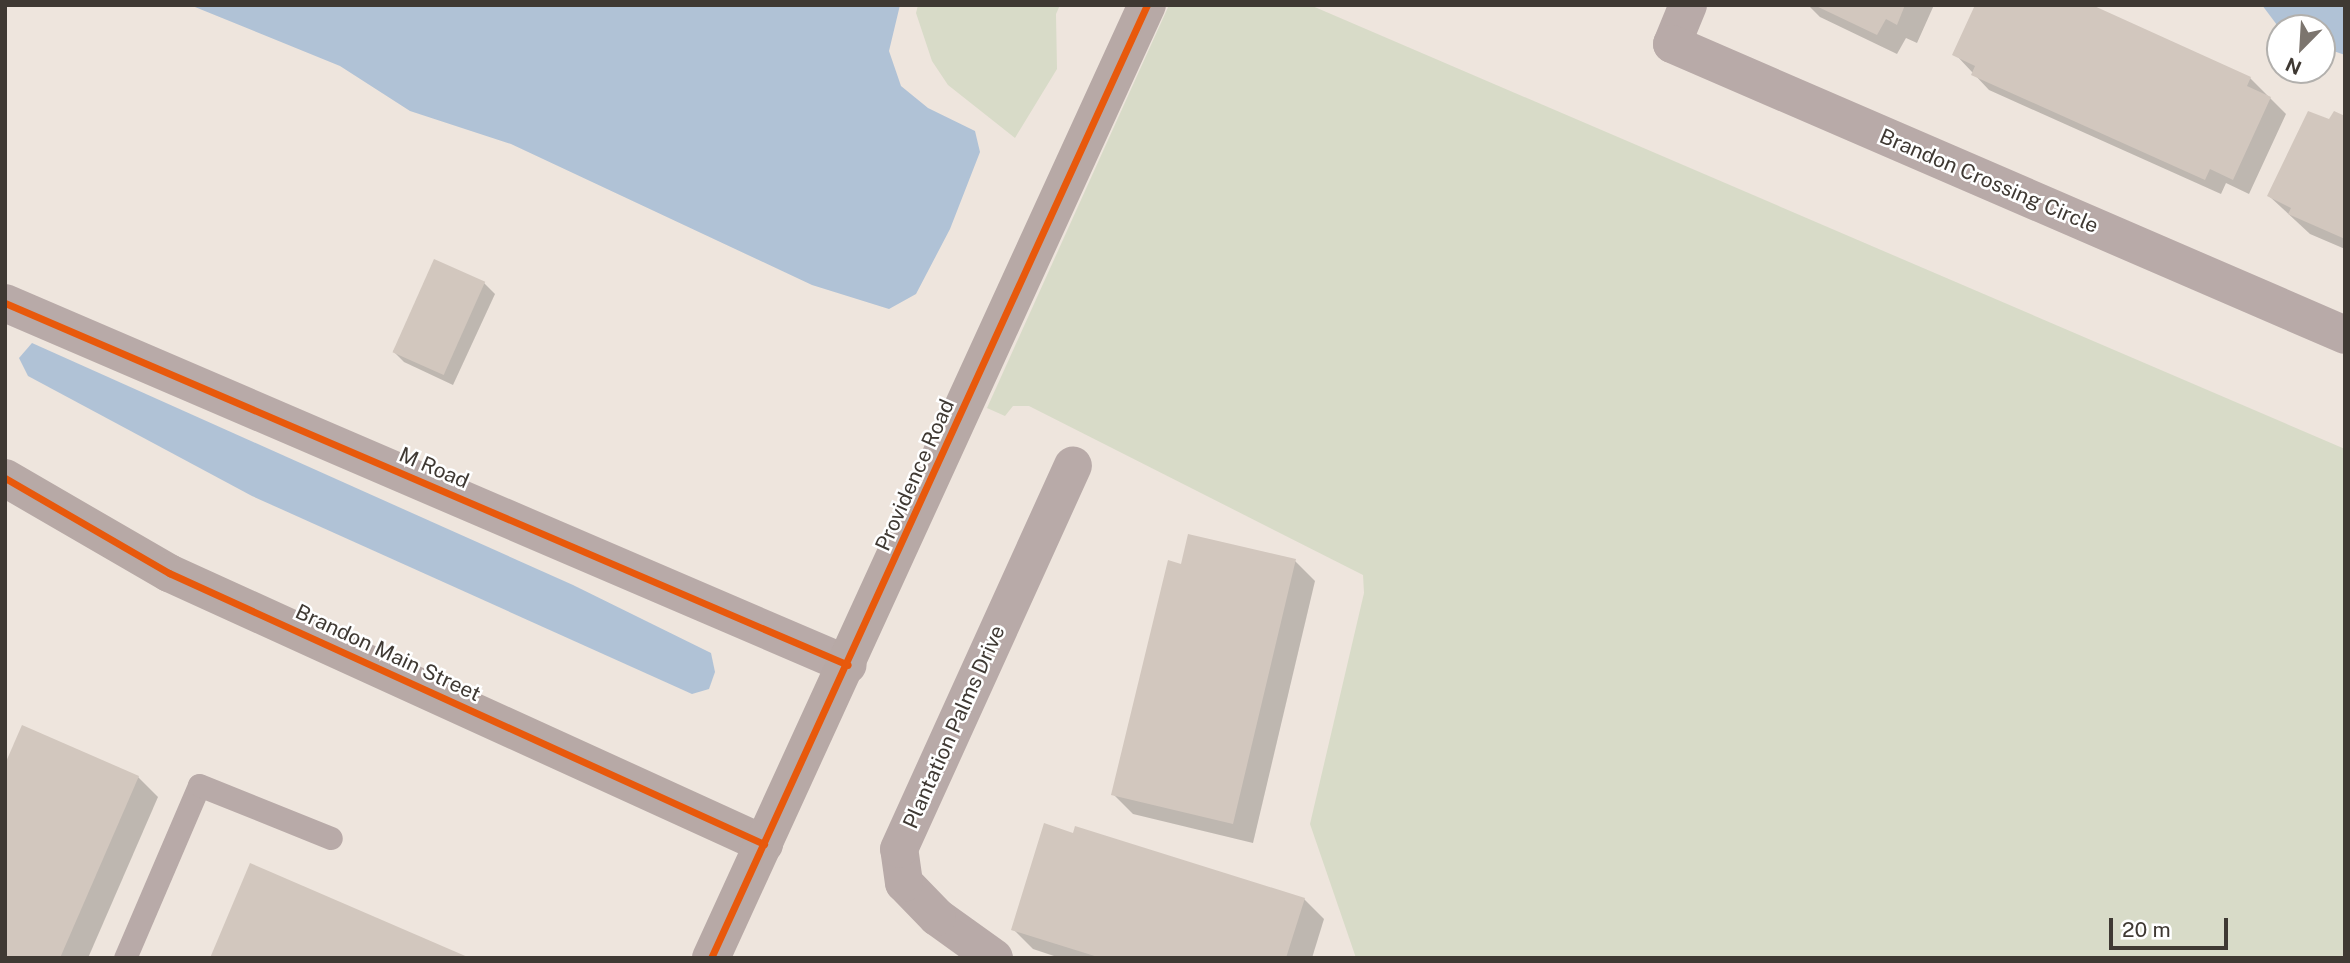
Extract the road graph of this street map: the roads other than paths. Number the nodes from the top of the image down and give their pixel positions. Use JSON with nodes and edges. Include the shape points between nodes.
{"nodes":[{"id":1,"x":1147,"y":5,"type":"edge"},
{"id":2,"x":1688,"y":5,"type":"edge"},
{"id":3,"x":5,"y":303,"type":"edge"},
{"id":4,"x":2345,"y":335,"type":"edge"},
{"id":5,"x":1073,"y":466,"type":"dead end"},
{"id":6,"x":5,"y":478,"type":"edge"},
{"id":7,"x":848,"y":666,"type":"junction"},
{"id":8,"x":331,"y":838,"type":"dead end"},
{"id":9,"x":764,"y":844,"type":"junction"},
{"id":10,"x":125,"y":958,"type":"edge"},
{"id":11,"x":711,"y":958,"type":"edge"},
{"id":12,"x":994,"y":958,"type":"edge"}],
"edges":[{"from":1,"to":7,"type":"street","name":"Providence Road"},
{"from":2,"to":4,"type":"street","name":"Brandon Crossing Circle","via":[[1672,44]]},
{"from":3,"to":7,"type":"street","name":"M Road"},
{"from":5,"to":12,"type":"street","name":"Plantation Palms Drive","via":[[898,849],[904,883],[937,917]]},
{"from":6,"to":9,"type":"street","name":"Brandon Main Street","via":[[169,573]]},
{"from":7,"to":9,"type":"street","name":"Providence Road"},
{"from":8,"to":10,"type":"lane","via":[[199,785]]},
{"from":9,"to":11,"type":"street","name":"Providence Road"}]}
